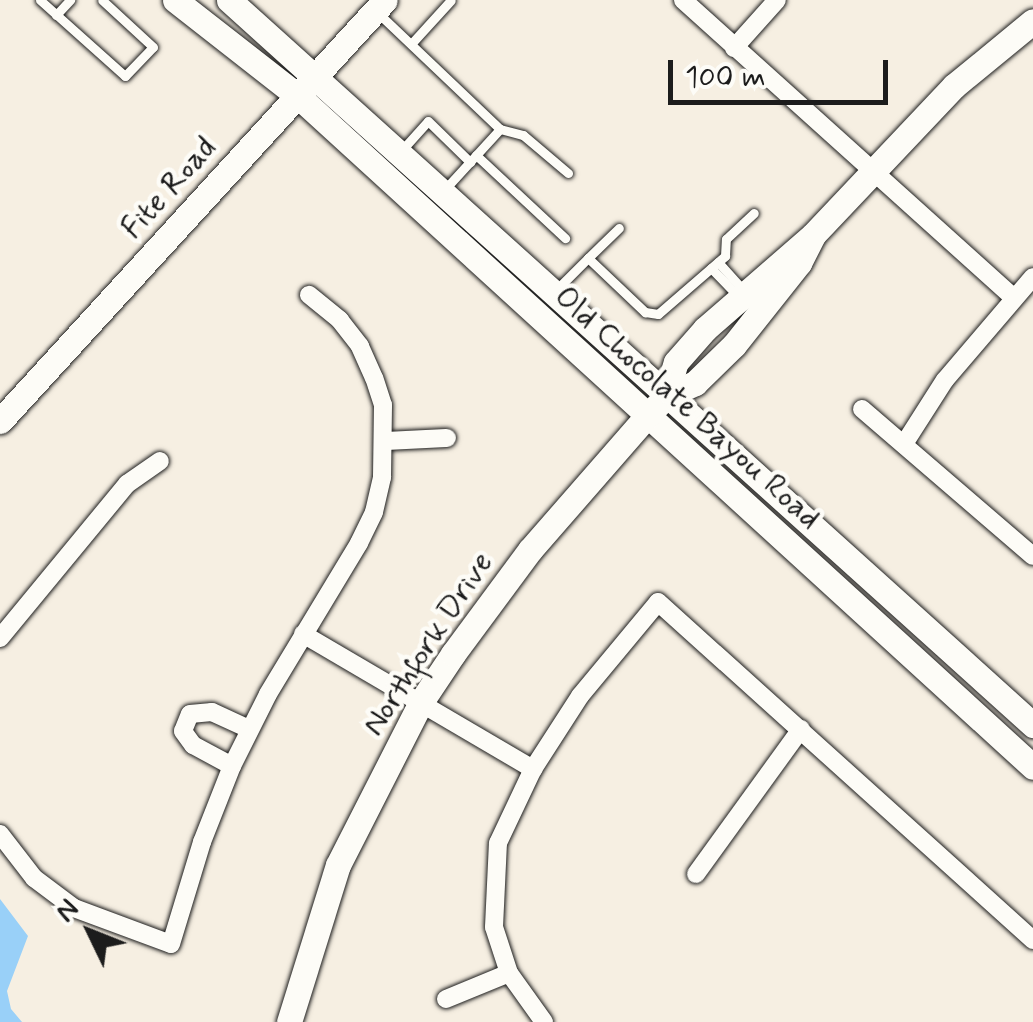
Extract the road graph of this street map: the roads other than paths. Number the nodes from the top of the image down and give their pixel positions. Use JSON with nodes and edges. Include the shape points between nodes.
{"nodes":[{"id":1,"x":40,"y":0,"type":"edge"},
{"id":2,"x":70,"y":0,"type":"edge"},
{"id":3,"x":102,"y":0,"type":"edge"},
{"id":4,"x":175,"y":0,"type":"edge"},
{"id":5,"x":229,"y":0,"type":"edge"},
{"id":6,"x":452,"y":0,"type":"edge"},
{"id":7,"x":682,"y":0,"type":"edge"},
{"id":8,"x":776,"y":0,"type":"edge"},
{"id":9,"x":380,"y":5,"type":"edge"},
{"id":10,"x":56,"y":15,"type":"junction"},
{"id":11,"x":1033,"y":22,"type":"edge"},
{"id":12,"x":410,"y":44,"type":"junction"},
{"id":13,"x":734,"y":48,"type":"junction"},
{"id":14,"x":316,"y":74,"type":"junction"},
{"id":15,"x":298,"y":96,"type":"junction"},
{"id":16,"x":500,"y":129,"type":"junction"},
{"id":17,"x":400,"y":151,"type":"junction"},
{"id":18,"x":473,"y":158,"type":"junction"},
{"id":19,"x":870,"y":171,"type":"junction"},
{"id":20,"x":568,"y":173,"type":"dead end"},
{"id":21,"x":444,"y":190,"type":"junction"},
{"id":22,"x":754,"y":213,"type":"dead end"},
{"id":23,"x":620,"y":228,"type":"dead end"},
{"id":24,"x":813,"y":235,"type":"junction"},
{"id":25,"x":565,"y":238,"type":"dead end"},
{"id":26,"x":588,"y":258,"type":"junction"},
{"id":27,"x":715,"y":265,"type":"junction"},
{"id":28,"x":1033,"y":278,"type":"edge"},
{"id":29,"x":555,"y":291,"type":"junction"},
{"id":30,"x":309,"y":295,"type":"dead end"},
{"id":31,"x":742,"y":295,"type":"junction"},
{"id":32,"x":1014,"y":298,"type":"junction"},
{"id":33,"x":666,"y":396,"type":"junction"},
{"id":34,"x":862,"y":408,"type":"dead end"},
{"id":35,"x":648,"y":416,"type":"junction"},
{"id":36,"x":0,"y":421,"type":"edge"},
{"id":37,"x":447,"y":438,"type":"dead end"},
{"id":38,"x":385,"y":441,"type":"junction"},
{"id":39,"x":904,"y":444,"type":"junction"},
{"id":40,"x":160,"y":461,"type":"dead end"},
{"id":41,"x":1033,"y":556,"type":"edge"},
{"id":42,"x":304,"y":634,"type":"junction"},
{"id":43,"x":0,"y":638,"type":"edge"},
{"id":44,"x":421,"y":702,"type":"junction"},
{"id":45,"x":1033,"y":725,"type":"edge"},
{"id":46,"x":801,"y":729,"type":"junction"},
{"id":47,"x":250,"y":730,"type":"junction"},
{"id":48,"x":232,"y":766,"type":"junction"},
{"id":49,"x":1033,"y":767,"type":"edge"},
{"id":50,"x":532,"y":769,"type":"junction"},
{"id":51,"x":0,"y":834,"type":"edge"},
{"id":52,"x":696,"y":874,"type":"dead end"},
{"id":53,"x":1033,"y":940,"type":"edge"},
{"id":54,"x":509,"y":973,"type":"junction"},
{"id":55,"x":446,"y":999,"type":"dead end"},
{"id":56,"x":288,"y":1022,"type":"edge"},
{"id":57,"x":544,"y":1022,"type":"edge"}],
"edges":[{"from":1,"to":10,"type":"lane"},
{"from":2,"to":10,"type":"lane"},
{"from":3,"to":10,"type":"lane","via":[[153,47],[125,76]]},
{"from":4,"to":15,"type":"main road","name":"Old Chocolate Bayou Road"},
{"from":5,"to":14,"type":"main road","name":"Old Chocolate Bayou Road"},
{"from":6,"to":12,"type":"lane"},
{"from":7,"to":13,"type":"street"},
{"from":8,"to":13,"type":"street"},
{"from":9,"to":12,"type":"lane"},
{"from":9,"to":14,"type":"main road","name":"Fite Road"},
{"from":11,"to":19,"type":"main road","name":"Northfork Drive","via":[[954,86]]},
{"from":12,"to":16,"type":"lane"},
{"from":13,"to":19,"type":"street"},
{"from":14,"to":15,"type":"main road","name":"Fite Road"},
{"from":14,"to":17,"type":"main road","name":"Old Chocolate Bayou Road"},
{"from":15,"to":35,"type":"main road","name":"Old Chocolate Bayou Road"},
{"from":15,"to":36,"type":"main road","name":"Fite Road"},
{"from":16,"to":18,"type":"lane"},
{"from":16,"to":20,"type":"lane","via":[[523,135]]},
{"from":17,"to":18,"type":"lane","via":[[428,121]]},
{"from":17,"to":21,"type":"main road","name":"Old Chocolate Bayou Road"},
{"from":18,"to":21,"type":"lane"},
{"from":18,"to":25,"type":"lane"},
{"from":19,"to":24,"type":"main road","name":"Northfork Drive"},
{"from":19,"to":32,"type":"street"},
{"from":21,"to":29,"type":"main road","name":"Old Chocolate Bayou Road"},
{"from":22,"to":27,"type":"lane","via":[[726,239],[729,247]]},
{"from":23,"to":26,"type":"lane"},
{"from":24,"to":31,"type":"main road","name":"Northfork Drive"},
{"from":24,"to":33,"type":"main road","name":"Northfork Drive","via":[[734,345],[695,384]]},
{"from":26,"to":27,"type":"lane","via":[[645,312],[658,314]]},
{"from":26,"to":29,"type":"lane"},
{"from":27,"to":31,"type":"lane"},
{"from":28,"to":32,"type":"street"},
{"from":29,"to":33,"type":"main road","name":"Old Chocolate Bayou Road"},
{"from":30,"to":38,"type":"street","via":[[360,346],[382,405]]},
{"from":31,"to":33,"type":"main road","name":"Northfork Drive","via":[[676,362]]},
{"from":32,"to":39,"type":"street","via":[[945,380]]},
{"from":33,"to":35,"type":"main road","name":"Northfork Drive"},
{"from":33,"to":45,"type":"main road","name":"Old Chocolate Bayou Road"},
{"from":34,"to":39,"type":"street"},
{"from":35,"to":44,"type":"main road","name":"Northfork Drive","via":[[488,603]]},
{"from":35,"to":49,"type":"main road","name":"Old Chocolate Bayou Road"},
{"from":37,"to":38,"type":"street"},
{"from":38,"to":42,"type":"street","via":[[374,512]]},
{"from":39,"to":41,"type":"street"},
{"from":40,"to":43,"type":"street","via":[[127,484]]},
{"from":42,"to":44,"type":"street"},
{"from":42,"to":47,"type":"street"},
{"from":44,"to":50,"type":"street"},
{"from":44,"to":56,"type":"main road","name":"Northfork Drive","via":[[338,865]]},
{"from":46,"to":50,"type":"street","via":[[658,602],[580,696]]},
{"from":46,"to":52,"type":"street"},
{"from":46,"to":53,"type":"street"},
{"from":47,"to":48,"type":"street"},
{"from":47,"to":48,"type":"street","via":[[212,712],[190,714],[183,731],[194,745]]},
{"from":48,"to":51,"type":"street","via":[[171,944],[74,908],[34,878]]},
{"from":50,"to":54,"type":"street","via":[[498,844],[494,928]]},
{"from":54,"to":55,"type":"street"},
{"from":54,"to":57,"type":"street"}]}
